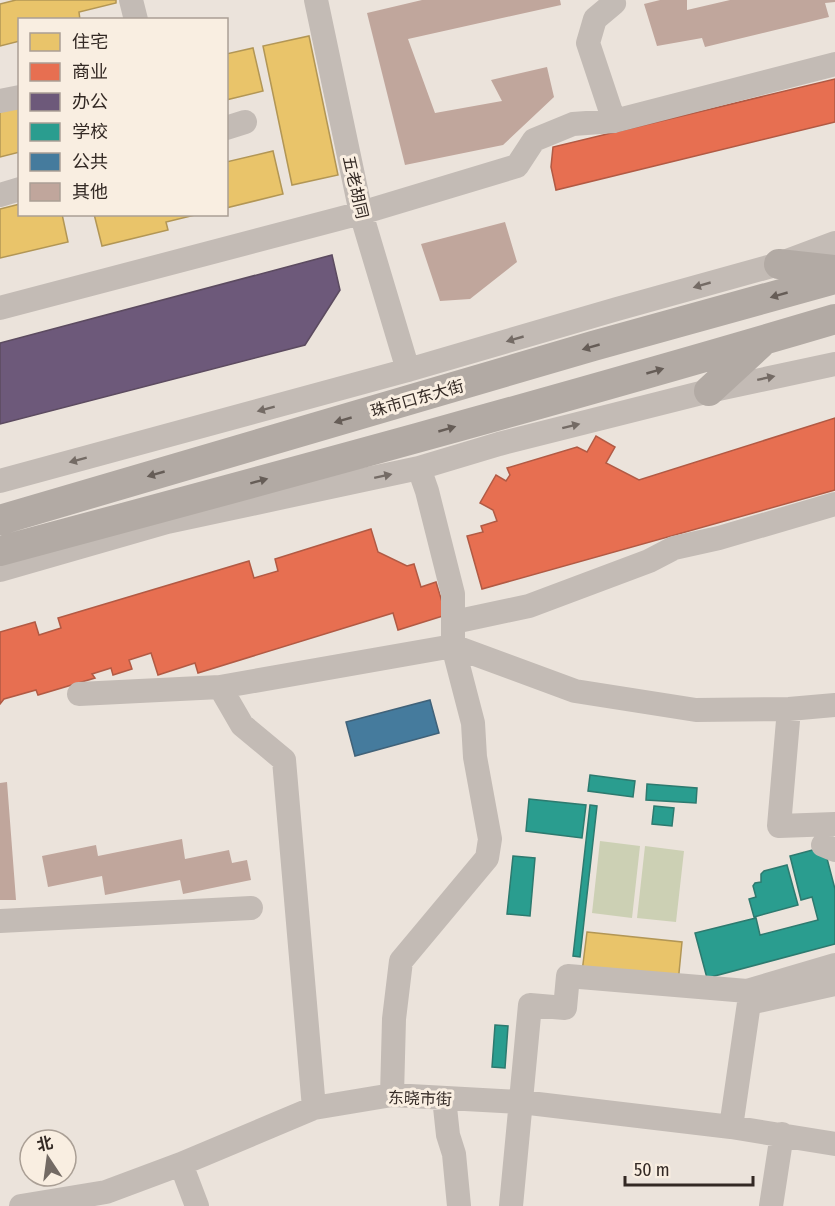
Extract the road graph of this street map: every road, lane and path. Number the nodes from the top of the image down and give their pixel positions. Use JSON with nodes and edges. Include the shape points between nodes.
{"nodes":[{"id":1,"x":132,"y":0,"type":"edge"},
{"id":2,"x":316,"y":0,"type":"edge"},
{"id":3,"x":613,"y":0,"type":"edge"},
{"id":4,"x":136,"y":18,"type":"edge"},
{"id":5,"x":835,"y":64,"type":"edge"},
{"id":6,"x":18,"y":97,"type":"edge"},
{"id":7,"x":0,"y":101,"type":"edge"},
{"id":8,"x":614,"y":121,"type":"junction"},
{"id":9,"x":18,"y":190,"type":"edge"},
{"id":10,"x":0,"y":195,"type":"edge"},
{"id":11,"x":361,"y":213,"type":"junction"},
{"id":12,"x":835,"y":243,"type":"edge"},
{"id":13,"x":779,"y":264,"type":"junction"},
{"id":14,"x":835,"y":270,"type":"edge"},
{"id":15,"x":835,"y":279,"type":"edge"},
{"id":16,"x":0,"y":308,"type":"edge"},
{"id":17,"x":835,"y":319,"type":"edge"},
{"id":18,"x":765,"y":340,"type":"junction"},
{"id":19,"x":835,"y":364,"type":"edge"},
{"id":20,"x":408,"y":370,"type":"junction"},
{"id":21,"x":709,"y":390,"type":"junction"},
{"id":22,"x":419,"y":468,"type":"junction"},
{"id":23,"x":0,"y":481,"type":"edge"},
{"id":24,"x":835,"y":504,"type":"edge"},
{"id":25,"x":0,"y":520,"type":"edge"},
{"id":26,"x":0,"y":551,"type":"edge"},
{"id":27,"x":0,"y":570,"type":"edge"},
{"id":28,"x":454,"y":622,"type":"junction"},
{"id":29,"x":453,"y":646,"type":"junction"},
{"id":30,"x":220,"y":687,"type":"junction"},
{"id":31,"x":79,"y":694,"type":"dead end"},
{"id":32,"x":835,"y":705,"type":"edge"},
{"id":33,"x":789,"y":709,"type":"junction"},
{"id":34,"x":835,"y":824,"type":"edge"},
{"id":35,"x":251,"y":908,"type":"dead end"},
{"id":36,"x":0,"y":921,"type":"edge"},
{"id":37,"x":835,"y":965,"type":"edge"},
{"id":38,"x":835,"y":984,"type":"edge"},
{"id":39,"x":748,"y":997,"type":"junction"},
{"id":40,"x":392,"y":1095,"type":"junction"},
{"id":41,"x":444,"y":1098,"type":"junction"},
{"id":42,"x":521,"y":1102,"type":"junction"},
{"id":43,"x":314,"y":1108,"type":"junction"},
{"id":44,"x":731,"y":1127,"type":"junction"},
{"id":45,"x":782,"y":1134,"type":"junction"},
{"id":46,"x":835,"y":1144,"type":"edge"},
{"id":47,"x":181,"y":1164,"type":"junction"},
{"id":48,"x":21,"y":1206,"type":"edge"},
{"id":49,"x":197,"y":1206,"type":"edge"},
{"id":50,"x":459,"y":1206,"type":"edge"},
{"id":51,"x":511,"y":1206,"type":"edge"},
{"id":52,"x":771,"y":1206,"type":"edge"}],
"edges":[{"from":1,"to":4,"type":"street"},
{"from":2,"to":11,"type":"street","name":"五老胡同"},
{"from":3,"to":8,"type":"street","via":[[595,19],[588,43]]},
{"from":5,"to":8,"type":"street"},
{"from":6,"to":7,"type":"street"},
{"from":8,"to":11,"type":"street","via":[[573,124],[534,140],[517,166]]},
{"from":9,"to":10,"type":"street"},
{"from":11,"to":16,"type":"street"},
{"from":11,"to":20,"type":"street","name":"五老胡同"},
{"from":12,"to":13,"type":"street","name":"珠市口东大街"},
{"from":13,"to":14,"type":"main road"},
{"from":13,"to":20,"type":"street","name":"珠市口东大街","one_way":true},
{"from":15,"to":25,"type":"main road","name":"珠市口东大街","one_way":true},
{"from":17,"to":18,"type":"main road"},
{"from":18,"to":21,"type":"main road"},
{"from":26,"to":18,"type":"main road","one_way":true},
{"from":21,"to":19,"type":"street","one_way":true},
{"from":20,"to":23,"type":"street","name":"珠市口东大街","one_way":true},
{"from":22,"to":21,"type":"street","one_way":true},
{"from":27,"to":22,"type":"street","one_way":true,"via":[[167,522]]},
{"from":22,"to":28,"type":"street","via":[[453,594]]},
{"from":24,"to":28,"type":"street","via":[[674,548],[529,606]]},
{"from":28,"to":29,"type":"street"},
{"from":29,"to":30,"type":"street"},
{"from":29,"to":33,"type":"street","via":[[574,691],[696,710]]},
{"from":29,"to":40,"type":"street","via":[[473,723],[490,839],[486,858],[401,961],[394,1019]]},
{"from":30,"to":31,"type":"street"},
{"from":30,"to":43,"type":"street","via":[[242,725],[284,760]]},
{"from":32,"to":33,"type":"street"},
{"from":33,"to":34,"type":"street","via":[[779,826]]},
{"from":35,"to":36,"type":"street"},
{"from":37,"to":39,"type":"street"},
{"from":38,"to":39,"type":"street"},
{"from":39,"to":42,"type":"street","via":[[568,976],[565,1008],[530,1005]]},
{"from":39,"to":44,"type":"street"},
{"from":40,"to":41,"type":"street","name":"东晓市街"},
{"from":40,"to":43,"type":"street","name":"东晓市街"},
{"from":41,"to":42,"type":"street","name":"东晓市街"},
{"from":41,"to":50,"type":"street"},
{"from":42,"to":44,"type":"street","name":"东晓市街"},
{"from":42,"to":51,"type":"street"},
{"from":43,"to":47,"type":"street","name":"东晓市街"},
{"from":44,"to":45,"type":"street","name":"东晓市街"},
{"from":45,"to":46,"type":"street","name":"东晓市街"},
{"from":45,"to":52,"type":"street"},
{"from":47,"to":48,"type":"street","name":"东晓市街","via":[[106,1192]]},
{"from":47,"to":49,"type":"street"}]}
